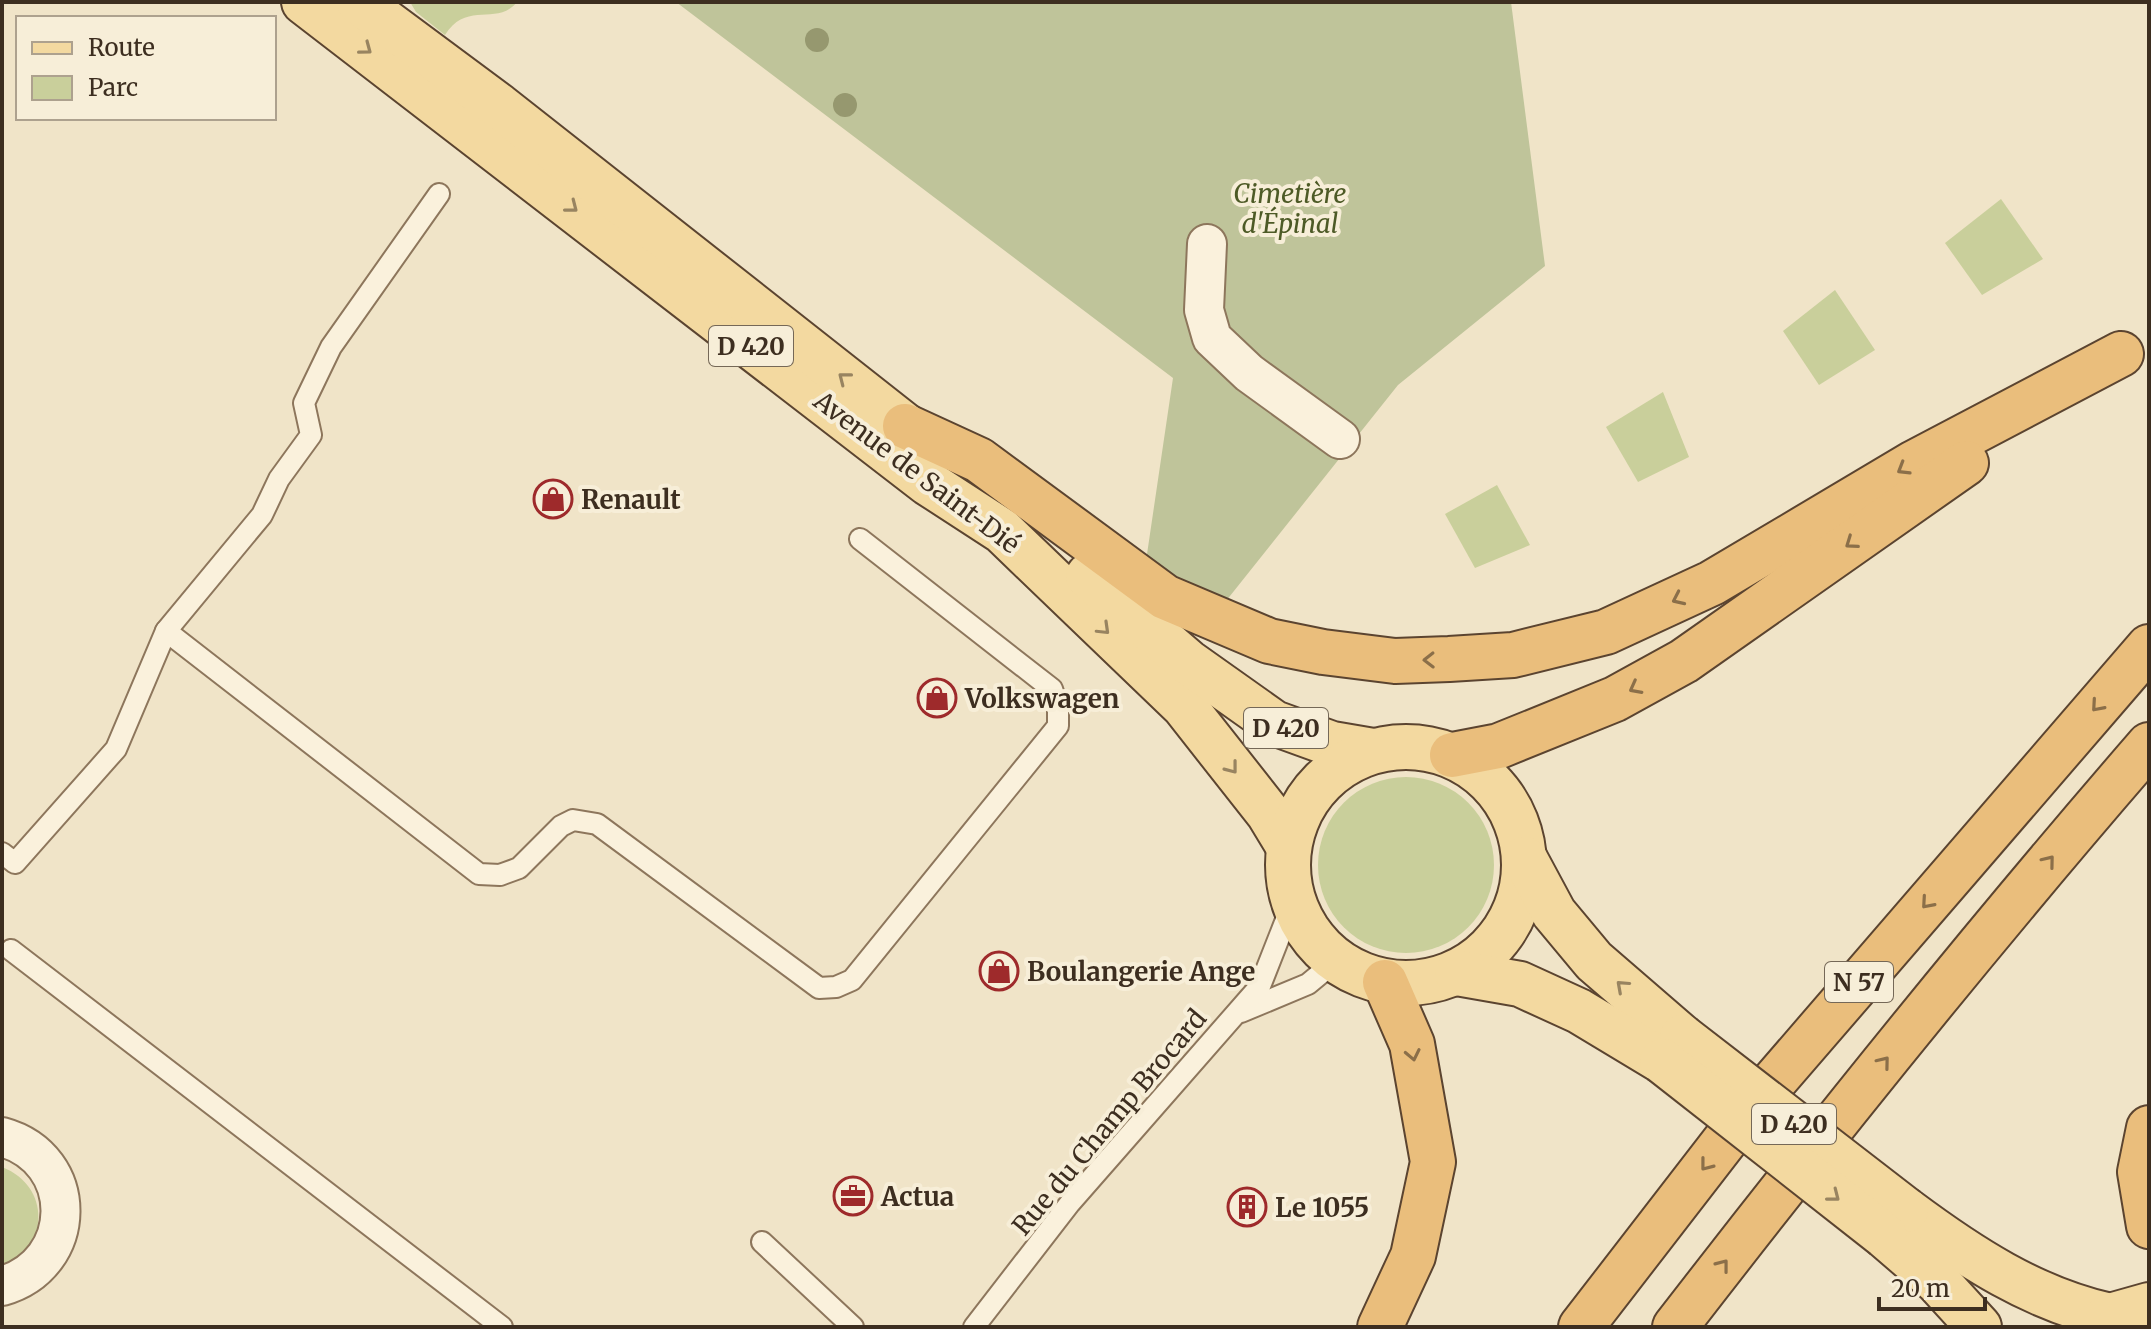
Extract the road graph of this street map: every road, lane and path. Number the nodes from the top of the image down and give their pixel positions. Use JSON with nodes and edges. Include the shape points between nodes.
{"nodes":[{"id":1,"x":304,"y":2,"type":"edge"},
{"id":2,"x":359,"y":2,"type":"edge"},
{"id":3,"x":401,"y":9,"type":"dead end"},
{"id":4,"x":499,"y":106,"type":"junction"},
{"id":5,"x":439,"y":194,"type":"dead end"},
{"id":6,"x":1207,"y":244,"type":"dead end"},
{"id":7,"x":2135,"y":345,"type":"edge"},
{"id":8,"x":905,"y":426,"type":"junction"},
{"id":9,"x":1340,"y":439,"type":"dead end"},
{"id":10,"x":860,"y":539,"type":"dead end"},
{"id":11,"x":166,"y":631,"type":"junction"},
{"id":12,"x":2149,"y":647,"type":"edge"},
{"id":13,"x":2149,"y":745,"type":"edge"},
{"id":14,"x":1373,"y":751,"type":"junction"},
{"id":15,"x":1452,"y":755,"type":"junction"},
{"id":16,"x":1289,"y":847,"type":"junction"},
{"id":17,"x":2,"y":853,"type":"edge"},
{"id":18,"x":1525,"y":859,"type":"junction"},
{"id":19,"x":1293,"y":902,"type":"junction"},
{"id":20,"x":11,"y":950,"type":"dead end"},
{"id":21,"x":1337,"y":960,"type":"junction"},
{"id":22,"x":1457,"y":973,"type":"junction"},
{"id":23,"x":1385,"y":982,"type":"junction"},
{"id":24,"x":1234,"y":1015,"type":"junction"},
{"id":25,"x":1672,"y":1049,"type":"junction"},
{"id":26,"x":2149,"y":1128,"type":"edge"},
{"id":27,"x":2,"y":1137,"type":"edge"},
{"id":28,"x":1896,"y":1223,"type":"junction"},
{"id":29,"x":2149,"y":1226,"type":"edge"},
{"id":30,"x":762,"y":1242,"type":"dead end"},
{"id":31,"x":2,"y":1286,"type":"edge"},
{"id":32,"x":2117,"y":1316,"type":"edge"},
{"id":33,"x":502,"y":1327,"type":"edge"},
{"id":34,"x":853,"y":1327,"type":"edge"},
{"id":35,"x":974,"y":1327,"type":"edge"},
{"id":36,"x":1380,"y":1327,"type":"edge"},
{"id":37,"x":1581,"y":1327,"type":"edge"},
{"id":38,"x":1675,"y":1327,"type":"edge"},
{"id":39,"x":1979,"y":1327,"type":"edge"}],
"edges":[{"from":1,"to":16,"type":"main road","name":"Avenue de Saint-Dié","number":"D 420","one_way":true,"via":[[928,483],[1002,531],[1184,706]]},
{"from":2,"to":4,"type":"main road","name":"Avenue de Saint-Dié","number":"D 420"},
{"from":3,"to":4,"type":"lane"},
{"from":8,"to":4,"type":"main road","name":"Avenue de Saint-Dié","number":"D 420","one_way":true},
{"from":5,"to":11,"type":"lane","via":[[331,347],[304,403],[311,435],[279,479],[262,515]]},
{"from":6,"to":9,"type":"street","via":[[1204,310],[1212,338],[1249,373]]},
{"from":7,"to":8,"type":"highway","one_way":true,"via":[[1914,463],[1712,583],[1606,632],[1513,655],[1395,661],[1269,641],[1165,597],[979,460]]},
{"from":7,"to":15,"type":"highway","one_way":true,"via":[[1684,661],[1615,699],[1499,746]]},
{"from":8,"to":14,"type":"main road","name":"Avenue de Saint-Dié","number":"D 420","via":[[1188,662],[1274,723],[1332,744]]},
{"from":10,"to":11,"type":"lane","via":[[1052,689],[1058,726],[852,980],[836,987],[819,988],[597,824],[573,820],[519,868],[500,875],[479,874]]},
{"from":11,"to":17,"type":"lane","via":[[116,749],[15,863]]},
{"from":12,"to":37,"type":"highway","number":"N 57","one_way":true,"via":[[1744,1116]]},
{"from":38,"to":13,"type":"highway","number":"N 57","one_way":true,"via":[[1825,1133]]},
{"from":14,"to":15,"type":"main road","via":[[1413,746]]},
{"from":14,"to":16,"type":"main road","via":[[1348,761],[1308,797]]},
{"from":15,"to":18,"type":"main road","via":[[1481,772],[1503,797],[1518,826]]},
{"from":16,"to":19,"type":"main road"},
{"from":18,"to":22,"type":"main road","via":[[1522,893],[1508,926],[1487,953]]},
{"from":25,"to":18,"type":"main road","number":"D 420","one_way":true,"via":[[1554,913]]},
{"from":19,"to":21,"type":"main road","via":[[1307,931]]},
{"from":19,"to":24,"type":"lane","name":"Rue du Champ Brocard","via":[[1260,986]]},
{"from":20,"to":33,"type":"lane"},
{"from":21,"to":23,"type":"main road"},
{"from":21,"to":24,"type":"lane","via":[[1308,984]]},
{"from":22,"to":23,"type":"main road","via":[[1410,984]]},
{"from":22,"to":25,"type":"main road","number":"D 420","via":[[1520,984]]},
{"from":23,"to":36,"type":"highway","one_way":true,"via":[[1412,1044],[1433,1162],[1413,1256]]},
{"from":24,"to":35,"type":"lane","name":"Rue du Champ Brocard","via":[[1070,1203]]},
{"from":25,"to":28,"type":"main road","number":"D 420","bridge":true},
{"from":26,"to":29,"type":"highway","via":[[2140,1172]]},
{"from":27,"to":31,"type":"street","via":[[36,1153],[59,1193],[61,1216],[55,1243],[40,1266]]},
{"from":28,"to":32,"type":"main road","number":"D 420","via":[[2071,1307]]},
{"from":28,"to":39,"type":"main road","number":"D 420","via":[[1937,1281]]},
{"from":30,"to":34,"type":"lane"}]}
